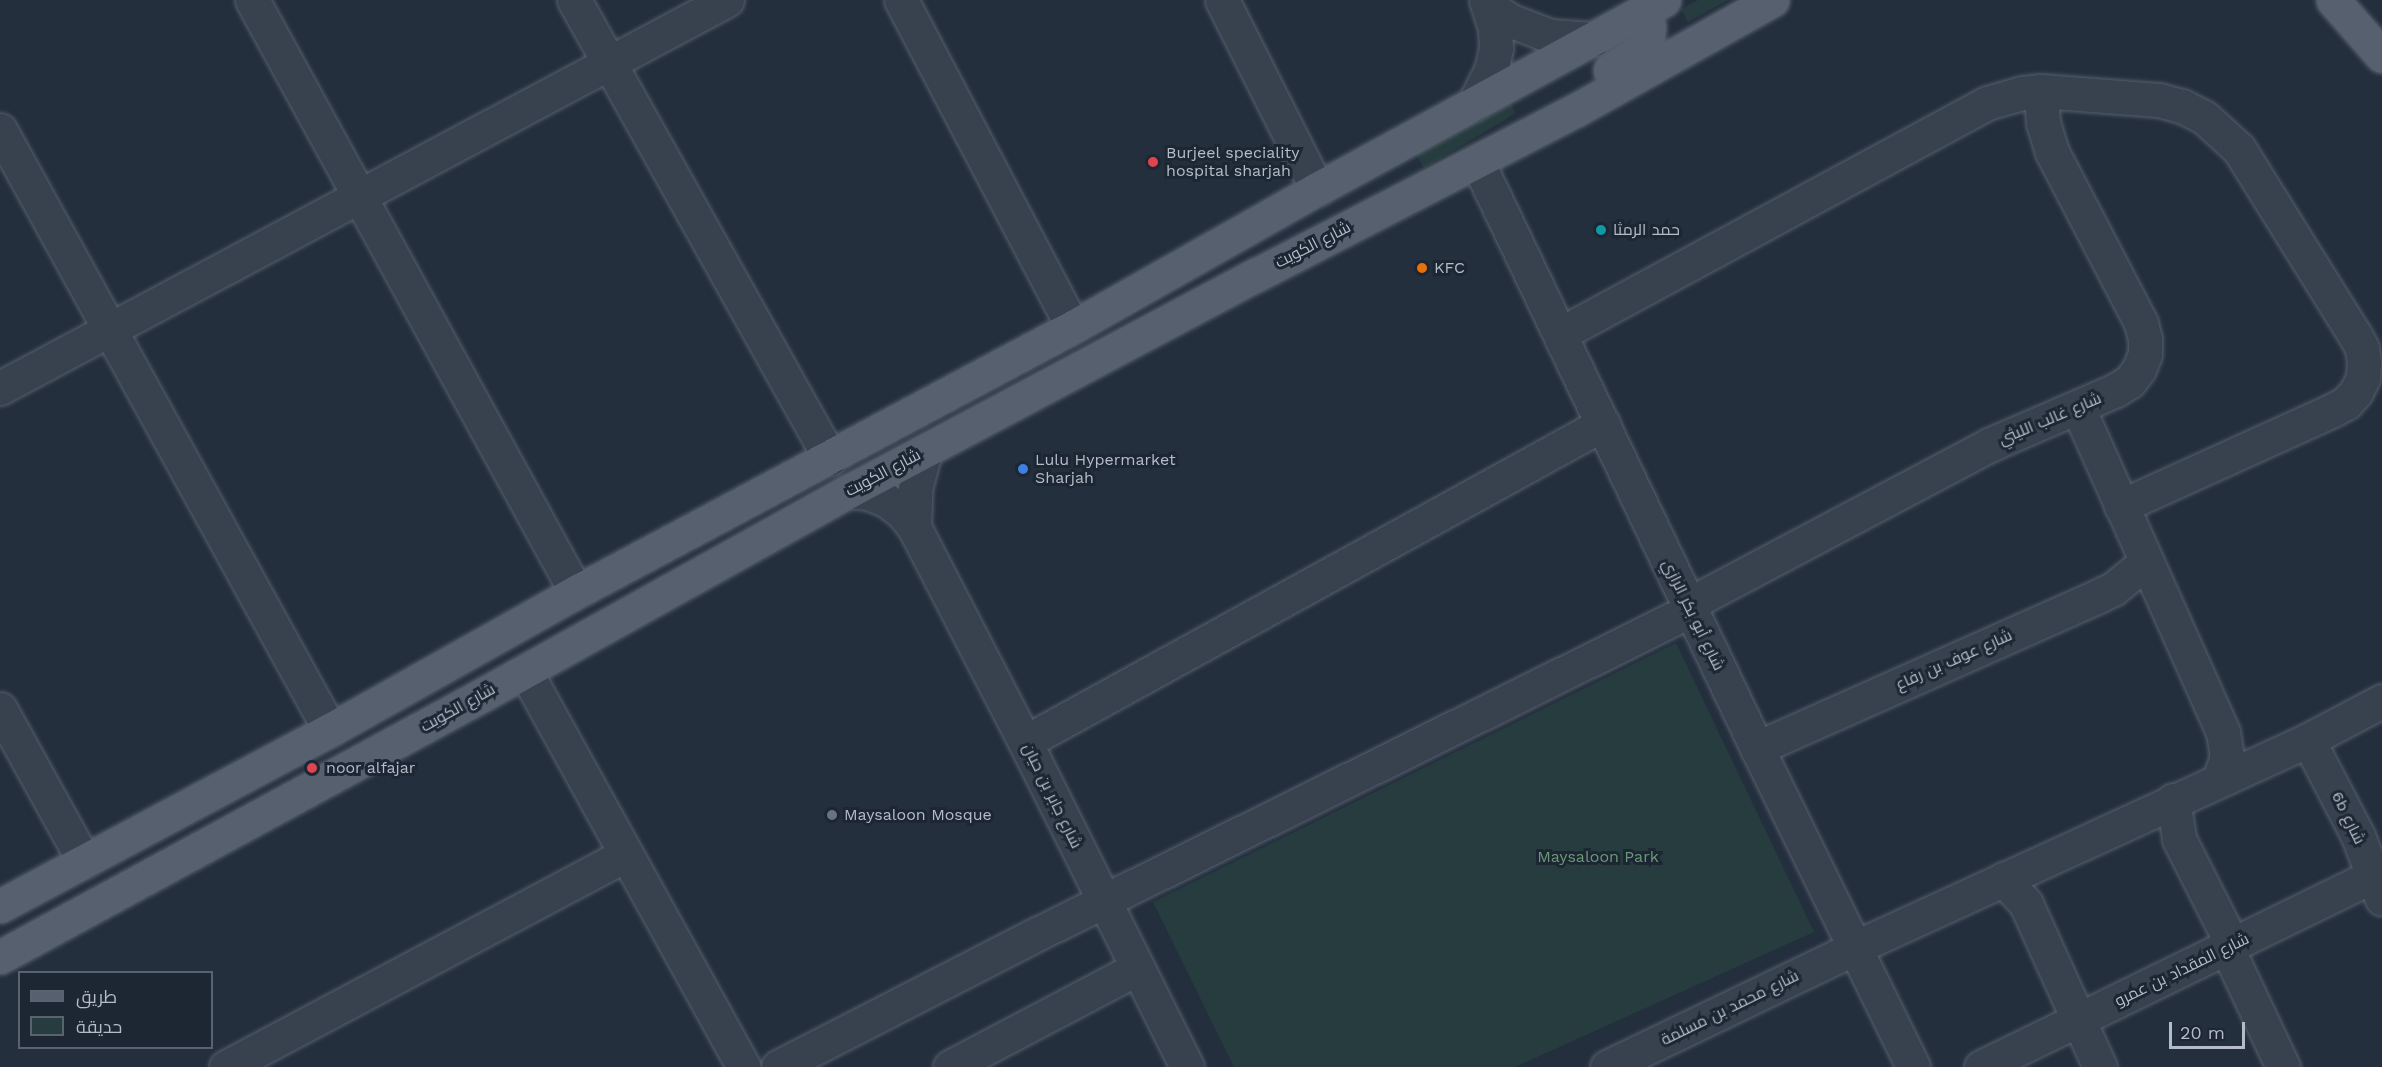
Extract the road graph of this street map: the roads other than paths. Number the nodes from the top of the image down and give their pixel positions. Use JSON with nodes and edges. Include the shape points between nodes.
{"nodes":[{"id":1,"x":252,"y":0,"type":"edge"},
{"id":2,"x":574,"y":0,"type":"edge"},
{"id":3,"x":728,"y":0,"type":"edge"},
{"id":4,"x":901,"y":0,"type":"edge"},
{"id":5,"x":1222,"y":0,"type":"edge"},
{"id":6,"x":1772,"y":0,"type":"edge"},
{"id":7,"x":2332,"y":0,"type":"edge"},
{"id":8,"x":2354,"y":0,"type":"edge"},
{"id":9,"x":1488,"y":4,"type":"edge"},
{"id":10,"x":1652,"y":7,"type":"edge"},
{"id":11,"x":1594,"y":39,"type":"junction"},
{"id":12,"x":2382,"y":46,"type":"edge"},
{"id":13,"x":2382,"y":56,"type":"edge"},
{"id":14,"x":610,"y":64,"type":"junction"},
{"id":15,"x":2041,"y":91,"type":"junction"},
{"id":16,"x":1474,"y":104,"type":"junction"},
{"id":17,"x":1576,"y":110,"type":"junction"},
{"id":18,"x":0,"y":130,"type":"edge"},
{"id":19,"x":1477,"y":161,"type":"junction"},
{"id":20,"x":1317,"y":189,"type":"junction"},
{"id":21,"x":360,"y":197,"type":"junction"},
{"id":22,"x":1073,"y":327,"type":"junction"},
{"id":23,"x":111,"y":329,"type":"junction"},
{"id":24,"x":1560,"y":334,"type":"junction"},
{"id":25,"x":0,"y":388,"type":"edge"},
{"id":26,"x":2078,"y":408,"type":"junction"},
{"id":27,"x":1603,"y":424,"type":"junction"},
{"id":28,"x":925,"y":451,"type":"junction"},
{"id":29,"x":830,"y":458,"type":"junction"},
{"id":30,"x":849,"y":491,"type":"junction"},
{"id":31,"x":2121,"y":506,"type":"junction"},
{"id":32,"x":717,"y":518,"type":"junction"},
{"id":33,"x":914,"y":527,"type":"junction"},
{"id":34,"x":2145,"y":562,"type":"junction"},
{"id":35,"x":576,"y":592,"type":"junction"},
{"id":36,"x":654,"y":598,"type":"junction"},
{"id":37,"x":1690,"y":607,"type":"junction"},
{"id":38,"x":525,"y":671,"type":"junction"},
{"id":39,"x":2382,"y":701,"type":"edge"},
{"id":40,"x":0,"y":709,"type":"edge"},
{"id":41,"x":330,"y":730,"type":"junction"},
{"id":42,"x":2308,"y":740,"type":"junction"},
{"id":43,"x":1025,"y":742,"type":"junction"},
{"id":44,"x":1757,"y":748,"type":"junction"},
{"id":45,"x":2218,"y":780,"type":"junction"},
{"id":46,"x":2173,"y":800,"type":"junction"},
{"id":47,"x":626,"y":854,"type":"junction"},
{"id":48,"x":84,"y":861,"type":"junction"},
{"id":49,"x":2003,"y":879,"type":"junction"},
{"id":50,"x":2379,"y":882,"type":"edge"},
{"id":51,"x":1103,"y":901,"type":"junction"},
{"id":52,"x":0,"y":906,"type":"edge"},
{"id":53,"x":2230,"y":947,"type":"junction"},
{"id":54,"x":1854,"y":948,"type":"junction"},
{"id":55,"x":0,"y":957,"type":"edge"},
{"id":56,"x":1138,"y":968,"type":"junction"},
{"id":57,"x":2078,"y":1021,"type":"junction"},
{"id":58,"x":226,"y":1067,"type":"edge"},
{"id":59,"x":744,"y":1067,"type":"edge"},
{"id":60,"x":778,"y":1067,"type":"edge"},
{"id":61,"x":950,"y":1067,"type":"edge"},
{"id":62,"x":1187,"y":1067,"type":"edge"},
{"id":63,"x":1607,"y":1067,"type":"edge"},
{"id":64,"x":1913,"y":1067,"type":"edge"},
{"id":65,"x":1981,"y":1067,"type":"edge"},
{"id":66,"x":2100,"y":1067,"type":"edge"},
{"id":67,"x":2283,"y":1067,"type":"edge"}],
"edges":[{"from":1,"to":21,"type":"street"},
{"from":2,"to":14,"type":"street"},
{"from":3,"to":14,"type":"street"},
{"from":4,"to":22,"type":"street"},
{"from":5,"to":20,"type":"street"},
{"from":6,"to":17,"type":"main road","name":"شارع الكويت"},
{"from":7,"to":13,"type":"main road"},
{"from":8,"to":12,"type":"main road"},
{"from":9,"to":11,"type":"street","via":[[1509,20],[1550,36]]},
{"from":9,"to":16,"type":"street","via":[[1495,27],[1492,68]]},
{"from":10,"to":11,"type":"main road"},
{"from":10,"to":17,"type":"main road","via":[[1647,43],[1642,50],[1599,80]]},
{"from":11,"to":16,"type":"main road"},
{"from":14,"to":21,"type":"street"},
{"from":14,"to":29,"type":"street"},
{"from":15,"to":24,"type":"street","via":[[1988,103]]},
{"from":15,"to":26,"type":"street","name":"شارع غالب الليثي","via":[[2043,123],[2052,152],[2145,339],[2145,354],[2129,382]]},
{"from":15,"to":31,"type":"street","via":[[2159,99],[2204,117],[2223,132],[2239,149],[2362,348],[2362,378],[2346,403]]},
{"from":16,"to":20,"type":"main road"},
{"from":17,"to":19,"type":"main road","name":"شارع الكويت"},
{"from":18,"to":23,"type":"street"},
{"from":19,"to":24,"type":"street","name":"شارع أبو بكر الرازي"},
{"from":19,"to":28,"type":"main road","name":"شارع الكويت"},
{"from":20,"to":22,"type":"main road"},
{"from":21,"to":23,"type":"street"},
{"from":21,"to":35,"type":"street"},
{"from":22,"to":29,"type":"main road"},
{"from":23,"to":25,"type":"street"},
{"from":23,"to":41,"type":"street"},
{"from":24,"to":27,"type":"street","name":"شارع أبو بكر الرازي"},
{"from":26,"to":31,"type":"street"},
{"from":26,"to":37,"type":"street","name":"شارع غالب الليثي","via":[[1989,445]]},
{"from":27,"to":37,"type":"street","name":"شارع أبو بكر الرازي"},
{"from":27,"to":43,"type":"street"},
{"from":28,"to":30,"type":"main road","name":"شارع الكويت"},
{"from":28,"to":33,"type":"street","name":"شارع جابر بن حيان","via":[[915,489]]},
{"from":29,"to":32,"type":"main road"},
{"from":30,"to":33,"type":"street","name":"شارع جابر بن حيان","via":[[886,500]]},
{"from":30,"to":36,"type":"main road","name":"شارع الكويت"},
{"from":31,"to":34,"type":"street"},
{"from":32,"to":35,"type":"main road"},
{"from":32,"to":36,"type":"main road","via":[[696,544],[639,581],[637,592]]},
{"from":33,"to":43,"type":"street","name":"شارع جابر بن حيان"},
{"from":34,"to":44,"type":"street","name":"شارع عوف بن رفاع","via":[[2113,589]]},
{"from":34,"to":45,"type":"street","via":[[2223,732],[2227,756]]},
{"from":35,"to":41,"type":"main road"},
{"from":36,"to":38,"type":"main road","name":"شارع الكويت"},
{"from":37,"to":44,"type":"street","name":"شارع أبو بكر الرازي"},
{"from":37,"to":51,"type":"street","name":"شارع غالب الليثي"},
{"from":38,"to":47,"type":"street"},
{"from":38,"to":55,"type":"main road","name":"شارع الكويت"},
{"from":39,"to":42,"type":"street","name":"شارع محمد بن مسلمة"},
{"from":40,"to":48,"type":"street"},
{"from":41,"to":48,"type":"main road"},
{"from":42,"to":45,"type":"street","name":"شارع محمد بن مسلمة"},
{"from":42,"to":50,"type":"street","name":"6b شارع"},
{"from":43,"to":51,"type":"street","name":"شارع جابر بن حيان"},
{"from":44,"to":54,"type":"street","name":"شارع أبو بكر الرازي"},
{"from":45,"to":46,"type":"street","name":"شارع محمد بن مسلمة"},
{"from":46,"to":49,"type":"street","name":"شارع محمد بن مسلمة"},
{"from":46,"to":53,"type":"street","via":[[2179,839]]},
{"from":47,"to":58,"type":"street"},
{"from":47,"to":59,"type":"street"},
{"from":48,"to":52,"type":"main road"},
{"from":49,"to":54,"type":"street","name":"شارع محمد بن مسلمة"},
{"from":49,"to":57,"type":"street","via":[[2026,904]]},
{"from":50,"to":53,"type":"street","name":"شارع المقداد بن عمرو"},
{"from":51,"to":56,"type":"street","name":"شارع جابر بن حيان"},
{"from":51,"to":60,"type":"street","name":"شارع غالب الليثي"},
{"from":53,"to":57,"type":"street","name":"شارع المقداد بن عمرو"},
{"from":53,"to":67,"type":"street"},
{"from":54,"to":63,"type":"street","name":"شارع محمد بن مسلمة"},
{"from":54,"to":64,"type":"street","name":"شارع أبو بكر الرازي"},
{"from":56,"to":61,"type":"street"},
{"from":56,"to":62,"type":"street","name":"شارع جابر بن حيان"},
{"from":57,"to":65,"type":"street","name":"شارع المقداد بن عمرو"},
{"from":57,"to":66,"type":"street"}]}
